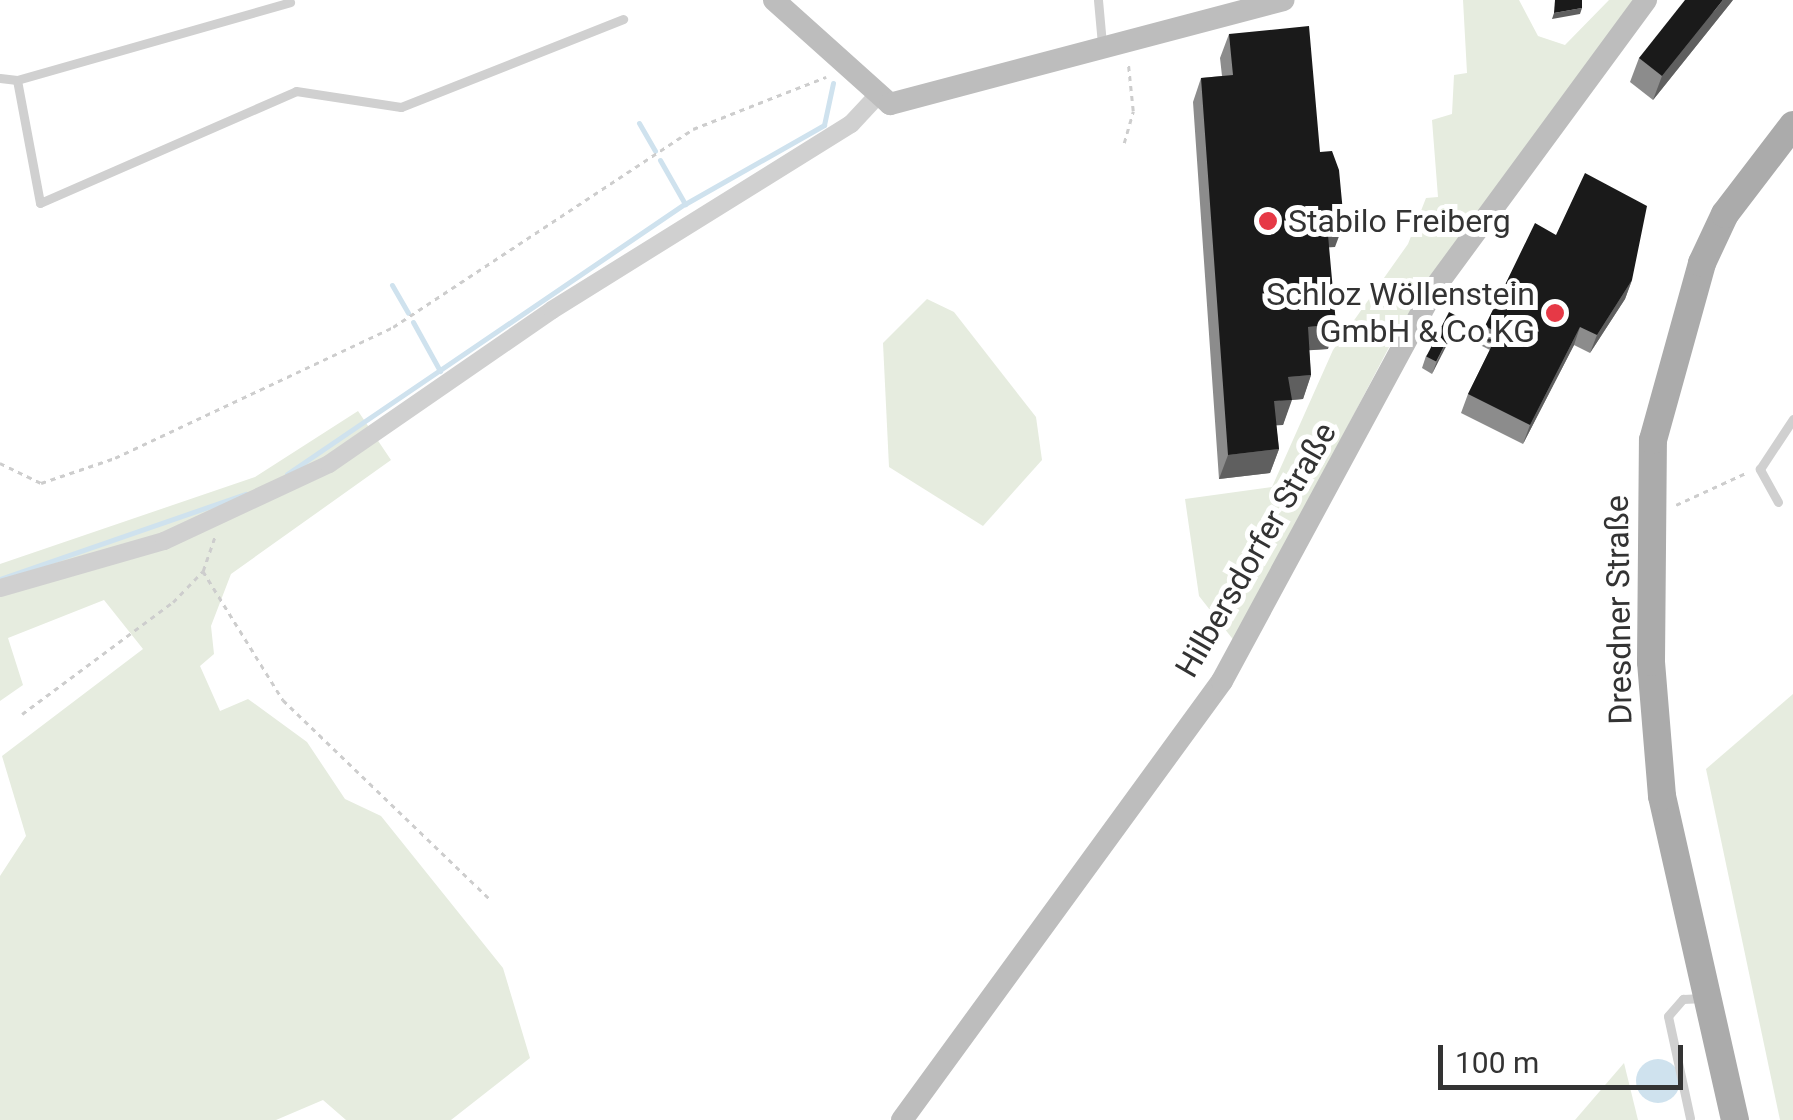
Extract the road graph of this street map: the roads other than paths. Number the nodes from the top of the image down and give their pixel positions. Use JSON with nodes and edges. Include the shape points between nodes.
{"nodes":[{"id":1,"x":774,"y":0,"type":"edge"},
{"id":2,"x":1098,"y":0,"type":"edge"},
{"id":3,"x":1283,"y":0,"type":"edge"},
{"id":4,"x":1646,"y":0,"type":"edge"},
{"id":5,"x":290,"y":2,"type":"edge"},
{"id":6,"x":623,"y":20,"type":"dead end"},
{"id":7,"x":1115,"y":49,"type":"junction"},
{"id":8,"x":0,"y":78,"type":"edge"},
{"id":9,"x":16,"y":80,"type":"junction"},
{"id":10,"x":875,"y":98,"type":"junction"},
{"id":11,"x":1793,"y":125,"type":"edge"},
{"id":12,"x":1793,"y":419,"type":"edge"},
{"id":13,"x":1778,"y":502,"type":"dead end"},
{"id":14,"x":0,"y":588,"type":"edge"},
{"id":15,"x":1707,"y":998,"type":"junction"},
{"id":16,"x":1690,"y":1118,"type":"edge"},
{"id":17,"x":902,"y":1120,"type":"edge"},
{"id":18,"x":1735,"y":1120,"type":"edge"}],
"edges":[{"from":1,"to":10,"type":"main road"},
{"from":2,"to":7,"type":"lane"},
{"from":3,"to":7,"type":"main road"},
{"from":4,"to":17,"type":"main road","name":"Hilbersdorfer Straße","via":[[1434,290],[1222,681]]},
{"from":5,"to":9,"type":"lane"},
{"from":6,"to":9,"type":"lane","via":[[401,107],[296,91],[40,203]]},
{"from":7,"to":10,"type":"main road","via":[[915,100]]},
{"from":8,"to":9,"type":"lane"},
{"from":10,"to":14,"type":"street","via":[[851,124],[552,310],[373,436],[222,519]]},
{"from":11,"to":15,"type":"main road","name":"Dresdner Straße","via":[[1725,214],[1688,299],[1654,440],[1650,507],[1662,796]]},
{"from":12,"to":13,"type":"lane","via":[[1760,468]]},
{"from":15,"to":16,"type":"lane","via":[[1682,999],[1668,1016]]},
{"from":15,"to":18,"type":"main road","name":"Dresdner Straße"}]}
